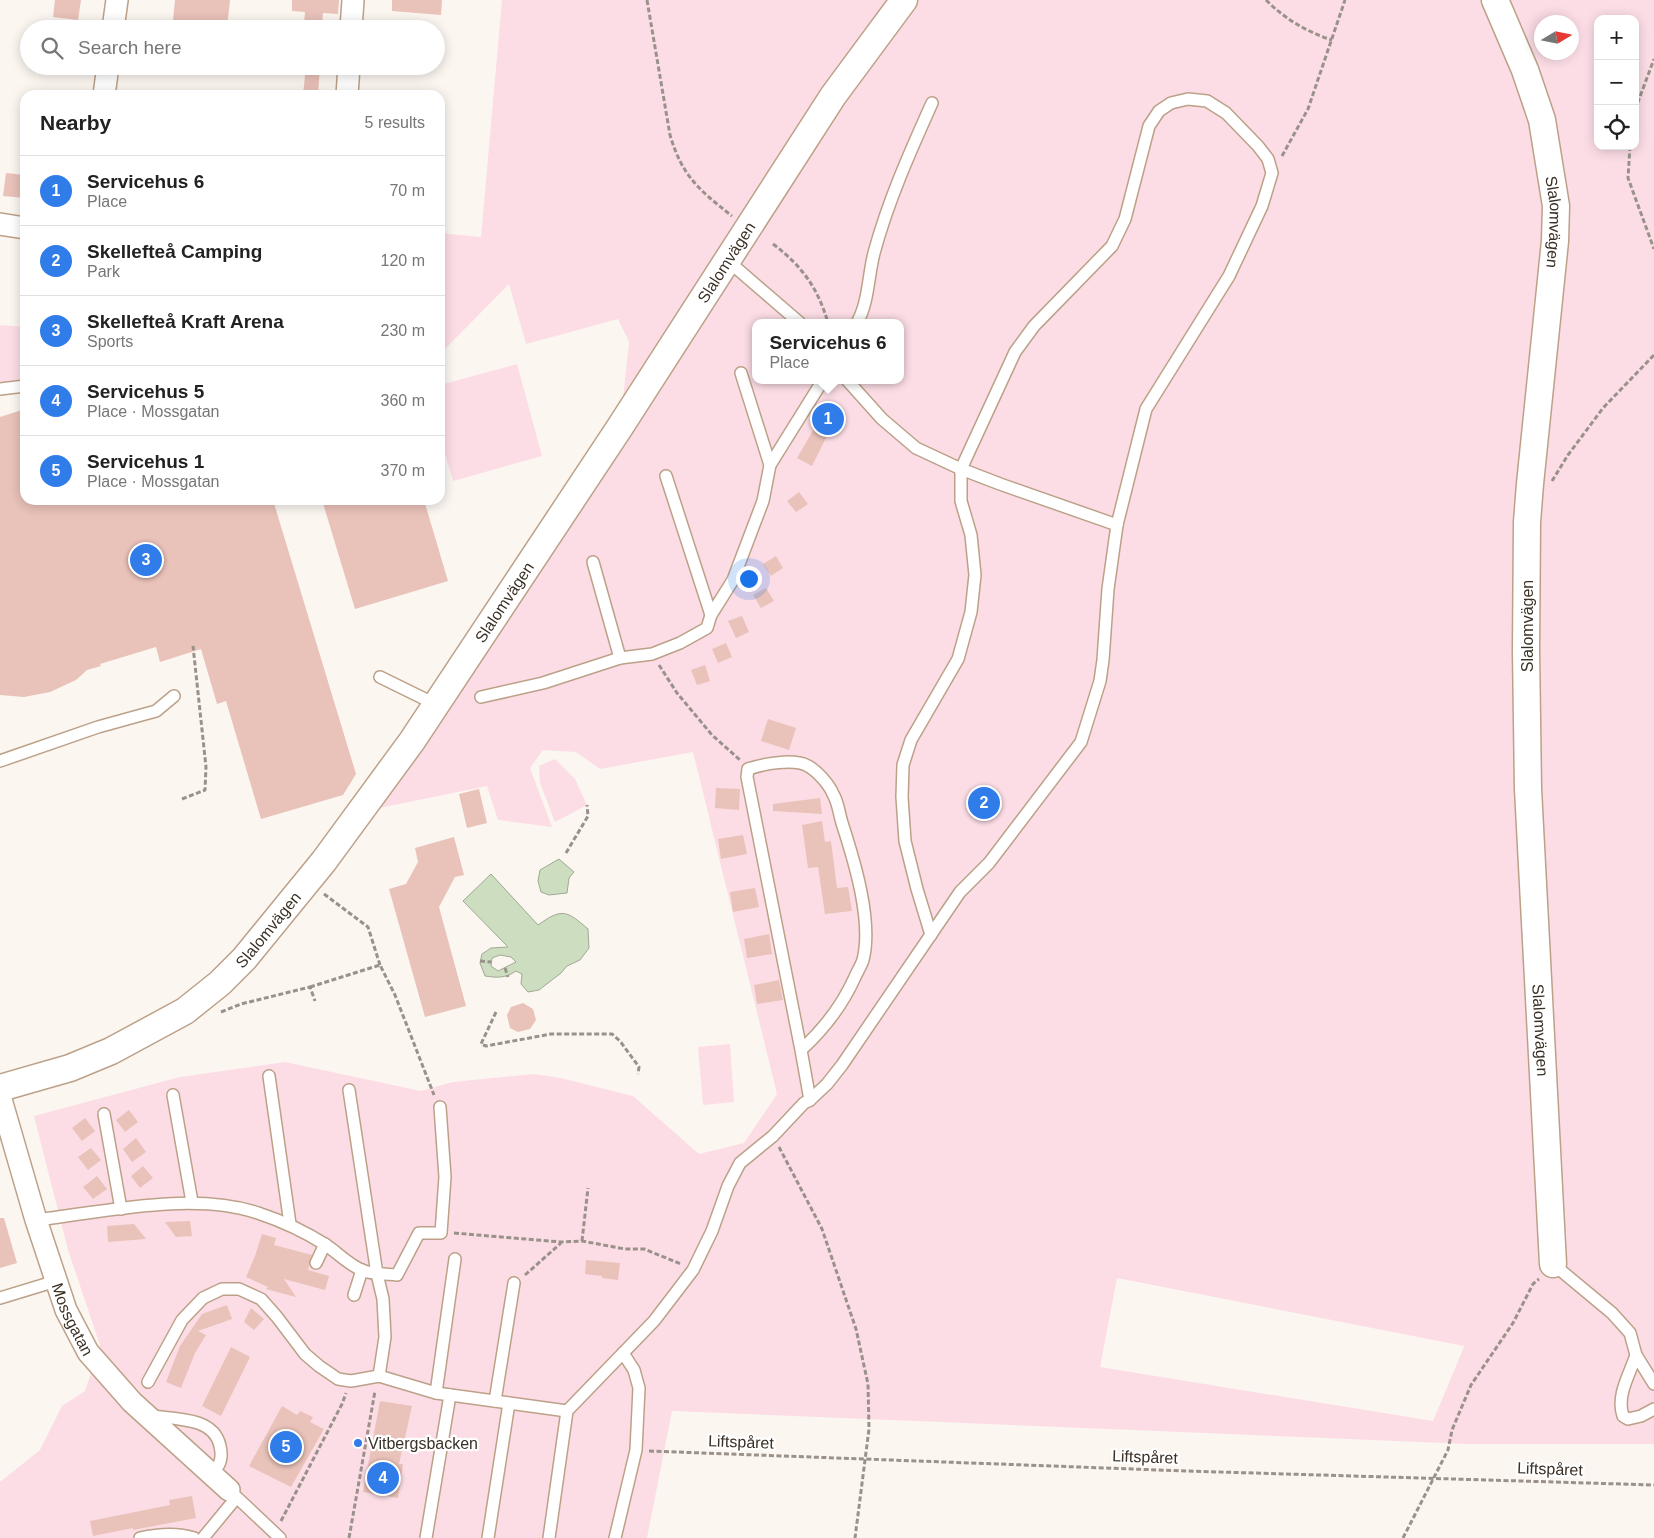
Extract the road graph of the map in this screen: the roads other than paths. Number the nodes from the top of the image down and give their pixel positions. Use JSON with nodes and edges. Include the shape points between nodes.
{"nodes":[{"id":1,"x":116,"y":0,"type":"edge"},
{"id":2,"x":353,"y":0,"type":"edge"},
{"id":3,"x":904,"y":0,"type":"edge"},
{"id":4,"x":1495,"y":0,"type":"edge"},
{"id":5,"x":114,"y":20,"type":"edge"},
{"id":6,"x":352,"y":20,"type":"edge"},
{"id":7,"x":107,"y":75,"type":"edge"},
{"id":8,"x":348,"y":75,"type":"edge"},
{"id":9,"x":105,"y":90,"type":"edge"},
{"id":10,"x":347,"y":90,"type":"edge"},
{"id":11,"x":932,"y":103,"type":"dead end"},
{"id":12,"x":0,"y":224,"type":"edge"},
{"id":13,"x":20,"y":227,"type":"edge"},
{"id":14,"x":727,"y":260,"type":"junction"},
{"id":15,"x":795,"y":319,"type":"edge"},
{"id":16,"x":859,"y":319,"type":"edge"},
{"id":17,"x":741,"y":374,"type":"dead end"},
{"id":18,"x":821,"y":384,"type":"edge"},
{"id":19,"x":851,"y":384,"type":"edge"},
{"id":20,"x":20,"y":387,"type":"edge"},
{"id":21,"x":0,"y":389,"type":"edge"},
{"id":22,"x":770,"y":465,"type":"junction"},
{"id":23,"x":961,"y":469,"type":"junction"},
{"id":24,"x":666,"y":476,"type":"dead end"},
{"id":25,"x":1117,"y":525,"type":"junction"},
{"id":26,"x":593,"y":562,"type":"dead end"},
{"id":27,"x":711,"y":615,"type":"junction"},
{"id":28,"x":620,"y":658,"type":"junction"},
{"id":29,"x":380,"y":677,"type":"dead end"},
{"id":30,"x":174,"y":696,"type":"dead end"},
{"id":31,"x":481,"y":697,"type":"dead end"},
{"id":32,"x":437,"y":705,"type":"junction"},
{"id":33,"x":0,"y":761,"type":"edge"},
{"id":34,"x":931,"y":935,"type":"junction"},
{"id":35,"x":802,"y":1050,"type":"junction"},
{"id":36,"x":269,"y":1076,"type":"dead end"},
{"id":37,"x":0,"y":1088,"type":"edge"},
{"id":38,"x":349,"y":1090,"type":"dead end"},
{"id":39,"x":173,"y":1095,"type":"dead end"},
{"id":40,"x":0,"y":1096,"type":"edge"},
{"id":41,"x":810,"y":1100,"type":"junction"},
{"id":42,"x":440,"y":1107,"type":"road end"},
{"id":43,"x":104,"y":1114,"type":"dead end"},
{"id":44,"x":192,"y":1202,"type":"junction"},
{"id":45,"x":121,"y":1209,"type":"junction"},
{"id":46,"x":36,"y":1220,"type":"junction"},
{"id":47,"x":290,"y":1224,"type":"junction"},
{"id":48,"x":324,"y":1244,"type":"junction"},
{"id":49,"x":455,"y":1259,"type":"dead end"},
{"id":50,"x":316,"y":1263,"type":"dead end"},
{"id":51,"x":1553,"y":1264,"type":"joint"},
{"id":52,"x":362,"y":1270,"type":"junction"},
{"id":53,"x":376,"y":1274,"type":"junction"},
{"id":54,"x":56,"y":1281,"type":"junction"},
{"id":55,"x":514,"y":1283,"type":"road end"},
{"id":56,"x":354,"y":1295,"type":"dead end"},
{"id":57,"x":0,"y":1298,"type":"edge"},
{"id":58,"x":623,"y":1354,"type":"junction"},
{"id":59,"x":1636,"y":1355,"type":"junction"},
{"id":60,"x":378,"y":1376,"type":"junction"},
{"id":61,"x":148,"y":1382,"type":"dead end"},
{"id":62,"x":1654,"y":1384,"type":"edge"},
{"id":63,"x":436,"y":1393,"type":"junction"},
{"id":64,"x":450,"y":1395,"type":"junction"},
{"id":65,"x":495,"y":1401,"type":"junction"},
{"id":66,"x":509,"y":1403,"type":"junction"},
{"id":67,"x":1654,"y":1409,"type":"edge"},
{"id":68,"x":568,"y":1411,"type":"junction"},
{"id":69,"x":145,"y":1415,"type":"junction"},
{"id":70,"x":212,"y":1474,"type":"junction"},
{"id":71,"x":233,"y":1494,"type":"junction"},
{"id":72,"x":277,"y":1535,"type":"edge"},
{"id":73,"x":140,"y":1538,"type":"edge"},
{"id":74,"x":194,"y":1538,"type":"edge"},
{"id":75,"x":203,"y":1538,"type":"edge"},
{"id":76,"x":426,"y":1538,"type":"edge"},
{"id":77,"x":488,"y":1538,"type":"edge"},
{"id":78,"x":549,"y":1538,"type":"edge"},
{"id":79,"x":615,"y":1538,"type":"edge"}],
"edges":[{"from":1,"to":5,"type":"street"},
{"from":2,"to":6,"type":"street"},
{"from":3,"to":14,"type":"street","name":"Slalomvägen","via":[[832,96]]},
{"from":4,"to":51,"type":"street","name":"Slalomvägen","via":[[1542,120],[1556,206],[1527,522],[1526,641],[1528,789]]},
{"from":7,"to":9,"type":"street"},
{"from":8,"to":10,"type":"street"},
{"from":11,"to":16,"type":"lane","via":[[892,197],[874,253],[864,311]]},
{"from":12,"to":13,"type":"street"},
{"from":14,"to":15,"type":"lane"},
{"from":14,"to":32,"type":"street","name":"Slalomvägen"},
{"from":17,"to":22,"type":"lane"},
{"from":18,"to":22,"type":"lane"},
{"from":19,"to":23,"type":"lane","via":[[882,419],[916,448]]},
{"from":20,"to":21,"type":"lane"},
{"from":22,"to":27,"type":"lane","via":[[763,500],[733,580]]},
{"from":23,"to":25,"type":"lane"},
{"from":23,"to":25,"type":"lane","via":[[1015,352],[1034,326],[1112,246],[1124,219],[1149,126],[1159,111],[1171,103],[1188,99],[1207,101],[1226,113],[1258,146],[1268,159],[1272,173],[1262,206],[1229,276],[1146,409]]},
{"from":23,"to":34,"type":"lane","via":[[961,501],[971,535],[975,575],[971,612],[958,659],[911,740],[902,765],[905,842]]},
{"from":24,"to":27,"type":"lane"},
{"from":25,"to":34,"type":"lane","via":[[1100,680],[1081,742],[989,863],[960,892]]},
{"from":26,"to":28,"type":"lane"},
{"from":27,"to":28,"type":"lane","via":[[707,628],[680,643],[652,654]]},
{"from":28,"to":31,"type":"lane","via":[[543,683]]},
{"from":29,"to":32,"type":"lane"},
{"from":30,"to":33,"type":"lane","via":[[156,711]]},
{"from":32,"to":37,"type":"street","name":"Slalomvägen","via":[[307,881],[244,959],[220,983],[185,1011],[110,1051],[70,1068]]},
{"from":34,"to":41,"type":"lane","via":[[842,1065]]},
{"from":35,"to":35,"type":"lane","via":[[845,998],[863,960],[865,935],[861,894],[833,792],[807,766],[774,763],[748,769],[747,777]]},
{"from":35,"to":41,"type":"lane"},
{"from":36,"to":47,"type":"lane"},
{"from":38,"to":53,"type":"lane"},
{"from":39,"to":44,"type":"lane"},
{"from":40,"to":46,"type":"street","name":"Mossgatan"},
{"from":41,"to":58,"type":"lane","via":[[740,1163],[693,1270],[654,1321]]},
{"from":42,"to":53,"type":"lane","via":[[445,1177],[442,1233],[418,1233],[397,1275]]},
{"from":43,"to":45,"type":"lane"},
{"from":44,"to":45,"type":"lane"},
{"from":44,"to":47,"type":"lane","via":[[255,1212]]},
{"from":45,"to":46,"type":"lane"},
{"from":46,"to":54,"type":"street","name":"Mossgatan"},
{"from":47,"to":48,"type":"lane"},
{"from":48,"to":50,"type":"lane"},
{"from":48,"to":52,"type":"lane"},
{"from":49,"to":63,"type":"lane"},
{"from":51,"to":59,"type":"lane","via":[[1612,1313],[1630,1333]]},
{"from":52,"to":53,"type":"lane"},
{"from":52,"to":56,"type":"lane"},
{"from":53,"to":60,"type":"lane","via":[[383,1299],[385,1338]]},
{"from":54,"to":57,"type":"lane"},
{"from":54,"to":69,"type":"street","name":"Mossgatan","via":[[66,1310],[88,1352]]},
{"from":55,"to":65,"type":"lane"},
{"from":58,"to":68,"type":"lane"},
{"from":58,"to":79,"type":"lane","via":[[634,1370],[639,1388],[636,1450]]},
{"from":59,"to":62,"type":"lane"},
{"from":59,"to":67,"type":"lane","via":[[1623,1390],[1623,1416],[1628,1419]]},
{"from":60,"to":61,"type":"lane","via":[[338,1379],[305,1354],[261,1299],[239,1289],[222,1289],[203,1298],[182,1320]]},
{"from":60,"to":63,"type":"lane"},
{"from":63,"to":64,"type":"lane"},
{"from":64,"to":65,"type":"lane"},
{"from":64,"to":76,"type":"lane"},
{"from":65,"to":66,"type":"lane"},
{"from":66,"to":68,"type":"lane"},
{"from":66,"to":77,"type":"lane"},
{"from":68,"to":78,"type":"lane"},
{"from":69,"to":70,"type":"street","name":"Mossgatan"},
{"from":69,"to":70,"type":"lane","via":[[196,1422],[210,1428],[219,1440],[222,1455],[220,1465]]},
{"from":70,"to":71,"type":"street","name":"Mossgatan"},
{"from":71,"to":72,"type":"lane"},
{"from":71,"to":75,"type":"lane"},
{"from":73,"to":74,"type":"lane","via":[[156,1534],[184,1534]]}]}
